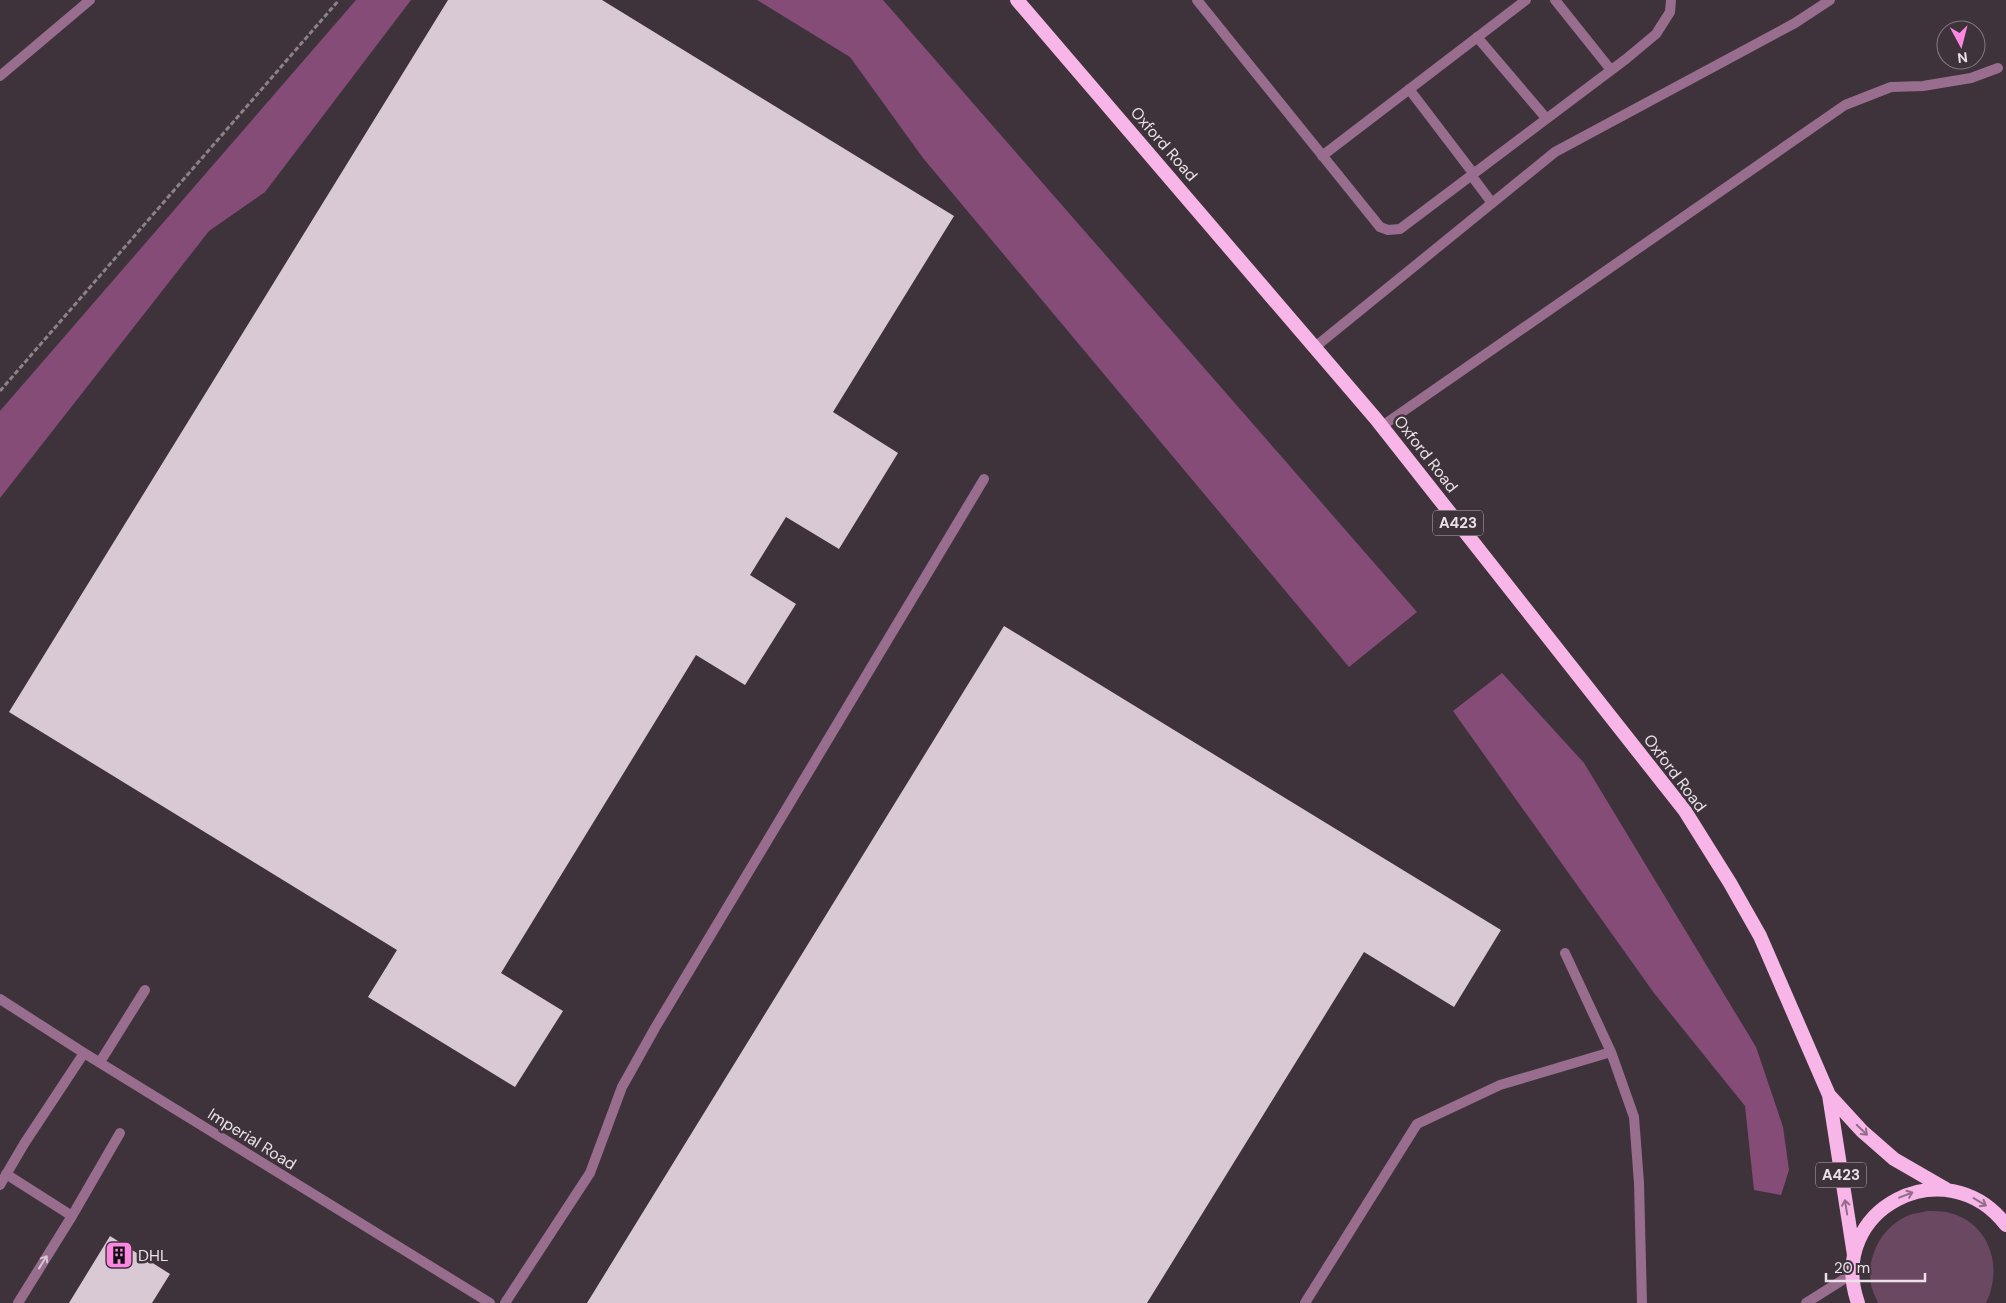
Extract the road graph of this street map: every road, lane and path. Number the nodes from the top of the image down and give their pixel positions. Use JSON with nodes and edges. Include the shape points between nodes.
{"nodes":[{"id":1,"x":90,"y":0,"type":"edge"},
{"id":2,"x":339,"y":0,"type":"edge"},
{"id":3,"x":1017,"y":0,"type":"edge"},
{"id":4,"x":1197,"y":0,"type":"edge"},
{"id":5,"x":1526,"y":0,"type":"edge"},
{"id":6,"x":1555,"y":0,"type":"edge"},
{"id":7,"x":1671,"y":0,"type":"edge"},
{"id":8,"x":1830,"y":0,"type":"edge"},
{"id":9,"x":1477,"y":37,"type":"junction"},
{"id":10,"x":1998,"y":68,"type":"dead end"},
{"id":11,"x":1611,"y":70,"type":"junction"},
{"id":12,"x":0,"y":76,"type":"edge"},
{"id":13,"x":1409,"y":89,"type":"junction"},
{"id":14,"x":1546,"y":118,"type":"junction"},
{"id":15,"x":1322,"y":156,"type":"junction"},
{"id":16,"x":1472,"y":174,"type":"junction"},
{"id":17,"x":1492,"y":203,"type":"junction"},
{"id":18,"x":1315,"y":347,"type":"junction"},
{"id":19,"x":0,"y":391,"type":"edge"},
{"id":20,"x":1382,"y":426,"type":"junction"},
{"id":21,"x":984,"y":479,"type":"dead end"},
{"id":22,"x":1565,"y":953,"type":"dead end"},
{"id":23,"x":145,"y":990,"type":"dead end"},
{"id":24,"x":0,"y":998,"type":"edge"},
{"id":25,"x":1611,"y":1052,"type":"junction"},
{"id":26,"x":84,"y":1053,"type":"junction"},
{"id":27,"x":100,"y":1062,"type":"junction"},
{"id":28,"x":1829,"y":1094,"type":"junction"},
{"id":29,"x":120,"y":1134,"type":"dead end"},
{"id":30,"x":6,"y":1174,"type":"junction"},
{"id":31,"x":0,"y":1185,"type":"edge"},
{"id":32,"x":1947,"y":1190,"type":"junction"},
{"id":33,"x":72,"y":1216,"type":"junction"},
{"id":34,"x":2006,"y":1224,"type":"edge"},
{"id":35,"x":1854,"y":1255,"type":"junction"},
{"id":36,"x":1852,"y":1274,"type":"junction"},
{"id":37,"x":18,"y":1303,"type":"edge"},
{"id":38,"x":490,"y":1303,"type":"edge"},
{"id":39,"x":505,"y":1303,"type":"edge"},
{"id":40,"x":1306,"y":1303,"type":"edge"},
{"id":41,"x":1642,"y":1303,"type":"edge"},
{"id":42,"x":1806,"y":1303,"type":"edge"},
{"id":43,"x":1858,"y":1303,"type":"edge"}],
"edges":[{"from":1,"to":12,"type":"lane"},
{"from":2,"to":19,"type":"path"},
{"from":3,"to":18,"type":"highway","name":"Oxford Road","number":"A423"},
{"from":4,"to":15,"type":"lane"},
{"from":5,"to":9,"type":"lane"},
{"from":6,"to":11,"type":"lane"},
{"from":7,"to":11,"type":"lane","via":[[1670,12],[1656,34]]},
{"from":8,"to":17,"type":"lane","via":[[1795,23],[1555,152]]},
{"from":9,"to":13,"type":"lane"},
{"from":9,"to":14,"type":"lane"},
{"from":10,"to":20,"type":"lane","via":[[1971,78],[1923,86],[1890,87],[1845,105]]},
{"from":11,"to":14,"type":"lane"},
{"from":13,"to":15,"type":"lane"},
{"from":13,"to":16,"type":"lane"},
{"from":14,"to":16,"type":"lane"},
{"from":15,"to":16,"type":"lane","via":[[1380,227],[1388,230],[1400,229]]},
{"from":16,"to":17,"type":"lane"},
{"from":17,"to":18,"type":"lane"},
{"from":18,"to":20,"type":"highway","name":"Oxford Road","number":"A423"},
{"from":20,"to":28,"type":"highway","name":"Oxford Road","number":"A423","via":[[1684,811],[1760,936]]},
{"from":21,"to":39,"type":"lane","via":[[655,1028],[622,1087],[590,1172]]},
{"from":22,"to":25,"type":"lane"},
{"from":23,"to":27,"type":"lane"},
{"from":24,"to":26,"type":"lane","name":"Imperial Road"},
{"from":25,"to":40,"type":"lane","via":[[1500,1085],[1417,1124]]},
{"from":25,"to":41,"type":"lane","via":[[1634,1117]]},
{"from":26,"to":27,"type":"lane","name":"Imperial Road"},
{"from":26,"to":30,"type":"lane"},
{"from":27,"to":38,"type":"lane","name":"Imperial Road"},
{"from":28,"to":32,"type":"highway","name":"Oxford Road","number":"A423","one_way":true,"via":[[1862,1131],[1894,1158]]},
{"from":35,"to":28,"type":"highway","name":"Oxford Road","number":"A423","one_way":true},
{"from":29,"to":33,"type":"lane"},
{"from":30,"to":31,"type":"lane"},
{"from":30,"to":33,"type":"lane"},
{"from":32,"to":34,"type":"highway","one_way":true,"via":[[1980,1200]]},
{"from":35,"to":32,"type":"highway","one_way":true,"via":[[1868,1222],[1888,1204],[1912,1192]]},
{"from":37,"to":33,"type":"lane","one_way":true},
{"from":35,"to":36,"type":"highway"},
{"from":36,"to":42,"type":"lane"},
{"from":36,"to":43,"type":"highway"}]}
